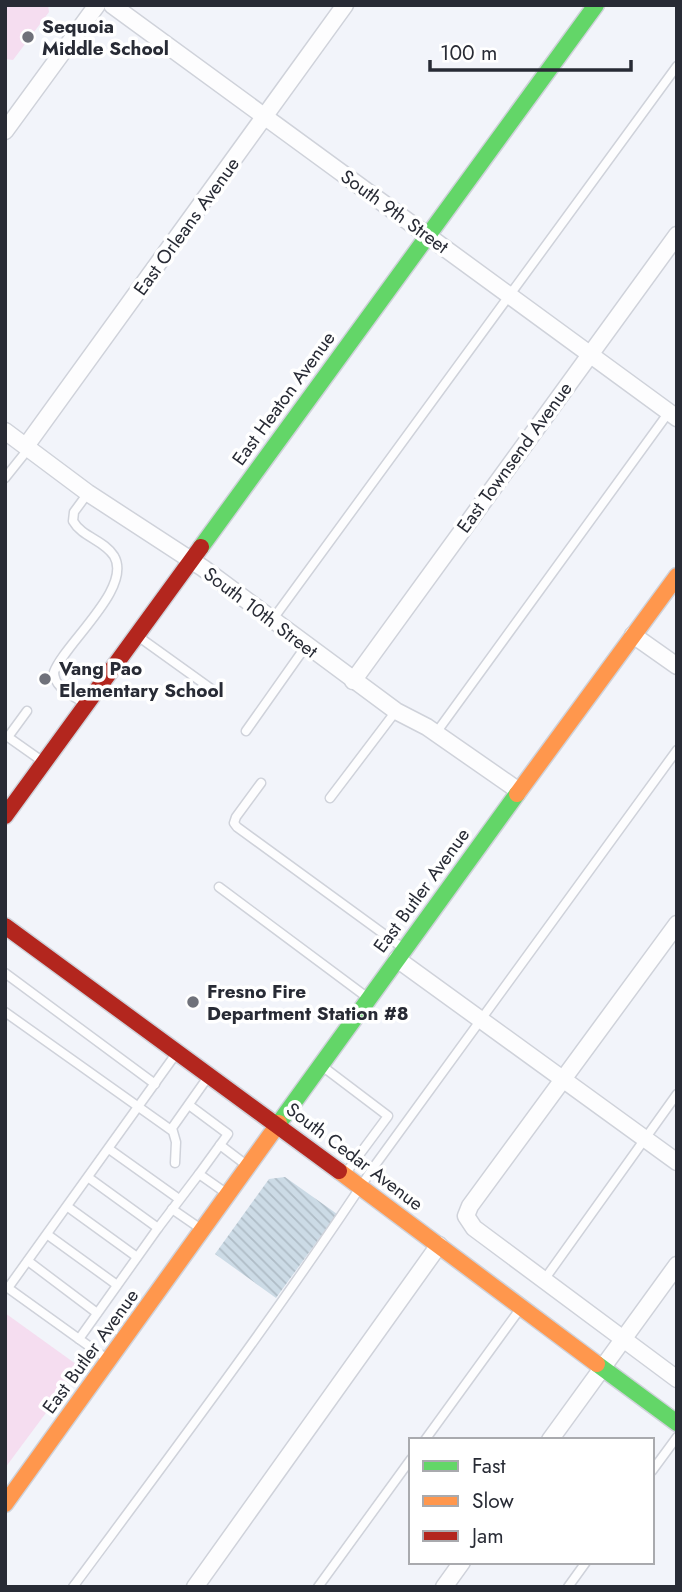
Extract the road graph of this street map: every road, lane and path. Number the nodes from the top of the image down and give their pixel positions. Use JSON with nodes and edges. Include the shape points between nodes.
{"nodes":[{"id":1,"x":97,"y":5,"type":"edge"},
{"id":2,"x":112,"y":5,"type":"edge"},
{"id":3,"x":345,"y":5,"type":"edge"},
{"id":4,"x":596,"y":5,"type":"edge"},
{"id":5,"x":677,"y":66,"type":"edge"},
{"id":6,"x":266,"y":116,"type":"junction"},
{"id":7,"x":5,"y":131,"type":"edge"},
{"id":8,"x":428,"y":235,"type":"junction"},
{"id":9,"x":677,"y":235,"type":"edge"},
{"id":10,"x":509,"y":295,"type":"junction"},
{"id":11,"x":589,"y":354,"type":"junction"},
{"id":12,"x":673,"y":415,"type":"edge"},
{"id":13,"x":5,"y":431,"type":"edge"},
{"id":14,"x":27,"y":447,"type":"junction"},
{"id":15,"x":5,"y":478,"type":"edge"},
{"id":16,"x":88,"y":493,"type":"junction"},
{"id":17,"x":190,"y":560,"type":"junction"},
{"id":18,"x":677,"y":576,"type":"edge"},
{"id":19,"x":272,"y":619,"type":"junction"},
{"id":20,"x":137,"y":635,"type":"junction"},
{"id":21,"x":633,"y":635,"type":"junction"},
{"id":22,"x":306,"y":646,"type":"junction"},
{"id":23,"x":677,"y":666,"type":"edge"},
{"id":24,"x":353,"y":681,"type":"junction"},
{"id":25,"x":217,"y":693,"type":"dead end"},
{"id":26,"x":86,"y":705,"type":"junction"},
{"id":27,"x":27,"y":711,"type":"dead end"},
{"id":28,"x":396,"y":711,"type":"junction"},
{"id":29,"x":246,"y":731,"type":"dead end"},
{"id":30,"x":436,"y":733,"type":"junction"},
{"id":31,"x":7,"y":739,"type":"edge"},
{"id":32,"x":677,"y":750,"type":"edge"},
{"id":33,"x":44,"y":763,"type":"junction"},
{"id":34,"x":261,"y":783,"type":"dead end"},
{"id":35,"x":519,"y":791,"type":"junction"},
{"id":36,"x":330,"y":798,"type":"dead end"},
{"id":37,"x":5,"y":816,"type":"edge"},
{"id":38,"x":219,"y":887,"type":"dead end"},
{"id":39,"x":677,"y":924,"type":"edge"},
{"id":40,"x":5,"y":926,"type":"edge"},
{"id":41,"x":400,"y":954,"type":"junction"},
{"id":42,"x":5,"y":973,"type":"edge"},
{"id":43,"x":368,"y":998,"type":"junction"},
{"id":44,"x":5,"y":1012,"type":"edge"},
{"id":45,"x":481,"y":1019,"type":"junction"},
{"id":46,"x":178,"y":1051,"type":"junction"},
{"id":47,"x":320,"y":1064,"type":"junction"},
{"id":48,"x":210,"y":1074,"type":"junction"},
{"id":49,"x":564,"y":1079,"type":"junction"},
{"id":50,"x":155,"y":1084,"type":"junction"},
{"id":51,"x":677,"y":1094,"type":"edge"},
{"id":52,"x":190,"y":1105,"type":"junction"},
{"id":53,"x":139,"y":1107,"type":"junction"},
{"id":54,"x":277,"y":1124,"type":"junction"},
{"id":55,"x":172,"y":1130,"type":"junction"},
{"id":56,"x":645,"y":1139,"type":"junction"},
{"id":57,"x":220,"y":1145,"type":"junction"},
{"id":58,"x":109,"y":1149,"type":"junction"},
{"id":59,"x":677,"y":1162,"type":"edge"},
{"id":60,"x":175,"y":1163,"type":"dead end"},
{"id":61,"x":248,"y":1166,"type":"junction"},
{"id":62,"x":199,"y":1174,"type":"junction"},
{"id":63,"x":345,"y":1174,"type":"junction"},
{"id":64,"x":89,"y":1178,"type":"junction"},
{"id":65,"x":361,"y":1186,"type":"junction"},
{"id":66,"x":228,"y":1195,"type":"junction"},
{"id":67,"x":179,"y":1199,"type":"junction"},
{"id":68,"x":68,"y":1207,"type":"junction"},
{"id":69,"x":172,"y":1209,"type":"junction"},
{"id":70,"x":158,"y":1228,"type":"junction"},
{"id":71,"x":203,"y":1231,"type":"junction"},
{"id":72,"x":48,"y":1235,"type":"junction"},
{"id":73,"x":439,"y":1245,"type":"junction"},
{"id":74,"x":137,"y":1257,"type":"junction"},
{"id":75,"x":28,"y":1261,"type":"junction"},
{"id":76,"x":677,"y":1265,"type":"edge"},
{"id":77,"x":543,"y":1280,"type":"junction"},
{"id":78,"x":117,"y":1285,"type":"junction"},
{"id":79,"x":7,"y":1288,"type":"edge"},
{"id":80,"x":521,"y":1307,"type":"junction"},
{"id":81,"x":97,"y":1313,"type":"junction"},
{"id":82,"x":79,"y":1339,"type":"junction"},
{"id":83,"x":623,"y":1339,"type":"junction"},
{"id":84,"x":109,"y":1361,"type":"junction"},
{"id":85,"x":603,"y":1368,"type":"junction"},
{"id":86,"x":677,"y":1379,"type":"edge"},
{"id":87,"x":677,"y":1423,"type":"edge"},
{"id":88,"x":677,"y":1437,"type":"edge"},
{"id":89,"x":426,"y":1438,"type":"edge"},
{"id":90,"x":551,"y":1438,"type":"edge"},
{"id":91,"x":409,"y":1462,"type":"edge"},
{"id":92,"x":654,"y":1468,"type":"edge"},
{"id":93,"x":5,"y":1504,"type":"edge"},
{"id":94,"x":461,"y":1564,"type":"edge"},
{"id":95,"x":585,"y":1564,"type":"edge"},
{"id":96,"x":73,"y":1587,"type":"edge"},
{"id":97,"x":195,"y":1587,"type":"edge"},
{"id":98,"x":318,"y":1587,"type":"edge"},
{"id":99,"x":444,"y":1587,"type":"edge"},
{"id":100,"x":568,"y":1587,"type":"edge"}],
"edges":[{"from":1,"to":7,"type":"street"},
{"from":2,"to":6,"type":"street","name":"South 9th Street"},
{"from":3,"to":6,"type":"street","name":"East Orleans Avenue"},
{"from":4,"to":8,"type":"street","name":"East Heaton Avenue"},
{"from":5,"to":10,"type":"lane"},
{"from":6,"to":8,"type":"street","name":"South 9th Street"},
{"from":6,"to":14,"type":"street","name":"East Orleans Avenue"},
{"from":8,"to":10,"type":"street","name":"South 9th Street"},
{"from":8,"to":17,"type":"street","name":"East Heaton Avenue"},
{"from":9,"to":11,"type":"street","name":"East Townsend Avenue"},
{"from":10,"to":11,"type":"street","name":"South 9th Street"},
{"from":10,"to":19,"type":"lane"},
{"from":11,"to":12,"type":"street","name":"South 9th Street"},
{"from":11,"to":24,"type":"street","name":"East Townsend Avenue"},
{"from":12,"to":30,"type":"lane"},
{"from":13,"to":14,"type":"street","name":"South 10th Street"},
{"from":14,"to":15,"type":"lane"},
{"from":14,"to":16,"type":"street","name":"South 10th Street"},
{"from":16,"to":17,"type":"street","name":"South 10th Street"},
{"from":16,"to":26,"type":"lane","via":[[73,521],[114,556],[117,576],[54,672],[58,685]]},
{"from":17,"to":19,"type":"street","name":"South 10th Street"},
{"from":17,"to":20,"type":"street","name":"East Heaton Avenue"},
{"from":18,"to":21,"type":"street","name":"East Butler Avenue"},
{"from":19,"to":22,"type":"street","name":"South 10th Street"},
{"from":20,"to":25,"type":"lane"},
{"from":20,"to":26,"type":"street","name":"East Heaton Avenue"},
{"from":21,"to":23,"type":"street"},
{"from":21,"to":35,"type":"street","name":"East Butler Avenue"},
{"from":22,"to":24,"type":"street","name":"South 10th Street"},
{"from":22,"to":29,"type":"lane"},
{"from":24,"to":28,"type":"street","name":"South 10th Street"},
{"from":26,"to":33,"type":"street","name":"East Heaton Avenue"},
{"from":27,"to":31,"type":"lane"},
{"from":28,"to":30,"type":"street","name":"South 10th Street"},
{"from":28,"to":36,"type":"lane"},
{"from":30,"to":35,"type":"street","name":"South 10th Street"},
{"from":31,"to":33,"type":"lane"},
{"from":32,"to":45,"type":"lane"},
{"from":33,"to":37,"type":"street","name":"East Heaton Avenue"},
{"from":34,"to":41,"type":"lane","via":[[236,817],[237,827]]},
{"from":35,"to":41,"type":"street","name":"East Butler Avenue"},
{"from":38,"to":43,"type":"lane"},
{"from":39,"to":49,"type":"street"},
{"from":40,"to":46,"type":"street","name":"South Cedar Avenue"},
{"from":41,"to":43,"type":"street","name":"East Butler Avenue"},
{"from":41,"to":45,"type":"street"},
{"from":42,"to":50,"type":"lane"},
{"from":43,"to":47,"type":"street","name":"East Butler Avenue"},
{"from":44,"to":53,"type":"lane"},
{"from":45,"to":49,"type":"street"},
{"from":45,"to":65,"type":"lane"},
{"from":46,"to":48,"type":"street","name":"South Cedar Avenue"},
{"from":46,"to":50,"type":"lane"},
{"from":47,"to":54,"type":"street","name":"East Butler Avenue"},
{"from":47,"to":63,"type":"lane","via":[[388,1116]]},
{"from":48,"to":52,"type":"lane"},
{"from":48,"to":54,"type":"street","name":"South Cedar Avenue"},
{"from":49,"to":56,"type":"street"},
{"from":49,"to":77,"type":"street","via":[[466,1216],[474,1228]]},
{"from":50,"to":53,"type":"lane"},
{"from":51,"to":56,"type":"lane"},
{"from":52,"to":55,"type":"lane"},
{"from":52,"to":57,"type":"lane","via":[[228,1134]]},
{"from":53,"to":55,"type":"lane"},
{"from":53,"to":58,"type":"lane"},
{"from":54,"to":61,"type":"street","name":"East Butler Avenue"},
{"from":54,"to":63,"type":"street","name":"South Cedar Avenue"},
{"from":55,"to":60,"type":"lane"},
{"from":56,"to":59,"type":"street"},
{"from":56,"to":77,"type":"lane"},
{"from":57,"to":61,"type":"lane"},
{"from":57,"to":62,"type":"lane"},
{"from":58,"to":64,"type":"lane"},
{"from":58,"to":67,"type":"lane"},
{"from":61,"to":66,"type":"street","name":"East Butler Avenue"},
{"from":62,"to":66,"type":"lane"},
{"from":62,"to":67,"type":"lane"},
{"from":63,"to":65,"type":"street","name":"South Cedar Avenue"},
{"from":64,"to":68,"type":"lane"},
{"from":64,"to":70,"type":"lane"},
{"from":65,"to":73,"type":"street","name":"South Cedar Avenue"},
{"from":65,"to":96,"type":"lane"},
{"from":66,"to":71,"type":"street","name":"East Butler Avenue"},
{"from":67,"to":69,"type":"lane"},
{"from":68,"to":72,"type":"lane"},
{"from":68,"to":74,"type":"lane"},
{"from":69,"to":70,"type":"lane"},
{"from":69,"to":71,"type":"lane"},
{"from":70,"to":74,"type":"lane"},
{"from":71,"to":84,"type":"street","name":"East Butler Avenue"},
{"from":72,"to":75,"type":"lane"},
{"from":72,"to":78,"type":"lane"},
{"from":73,"to":80,"type":"street","name":"South Cedar Avenue"},
{"from":73,"to":97,"type":"street"},
{"from":74,"to":78,"type":"lane"},
{"from":75,"to":79,"type":"lane"},
{"from":75,"to":81,"type":"lane"},
{"from":76,"to":83,"type":"street"},
{"from":77,"to":83,"type":"street"},
{"from":78,"to":81,"type":"lane"},
{"from":79,"to":82,"type":"lane"},
{"from":80,"to":85,"type":"street","name":"South Cedar Avenue"},
{"from":80,"to":89,"type":"lane"},
{"from":81,"to":82,"type":"lane"},
{"from":82,"to":84,"type":"lane"},
{"from":83,"to":85,"type":"street"},
{"from":83,"to":86,"type":"street"},
{"from":84,"to":93,"type":"street","name":"East Butler Avenue"},
{"from":85,"to":87,"type":"street","name":"South Cedar Avenue"},
{"from":85,"to":90,"type":"street"},
{"from":88,"to":92,"type":"lane"},
{"from":91,"to":98,"type":"lane"},
{"from":94,"to":99,"type":"street"},
{"from":95,"to":100,"type":"lane"}]}
